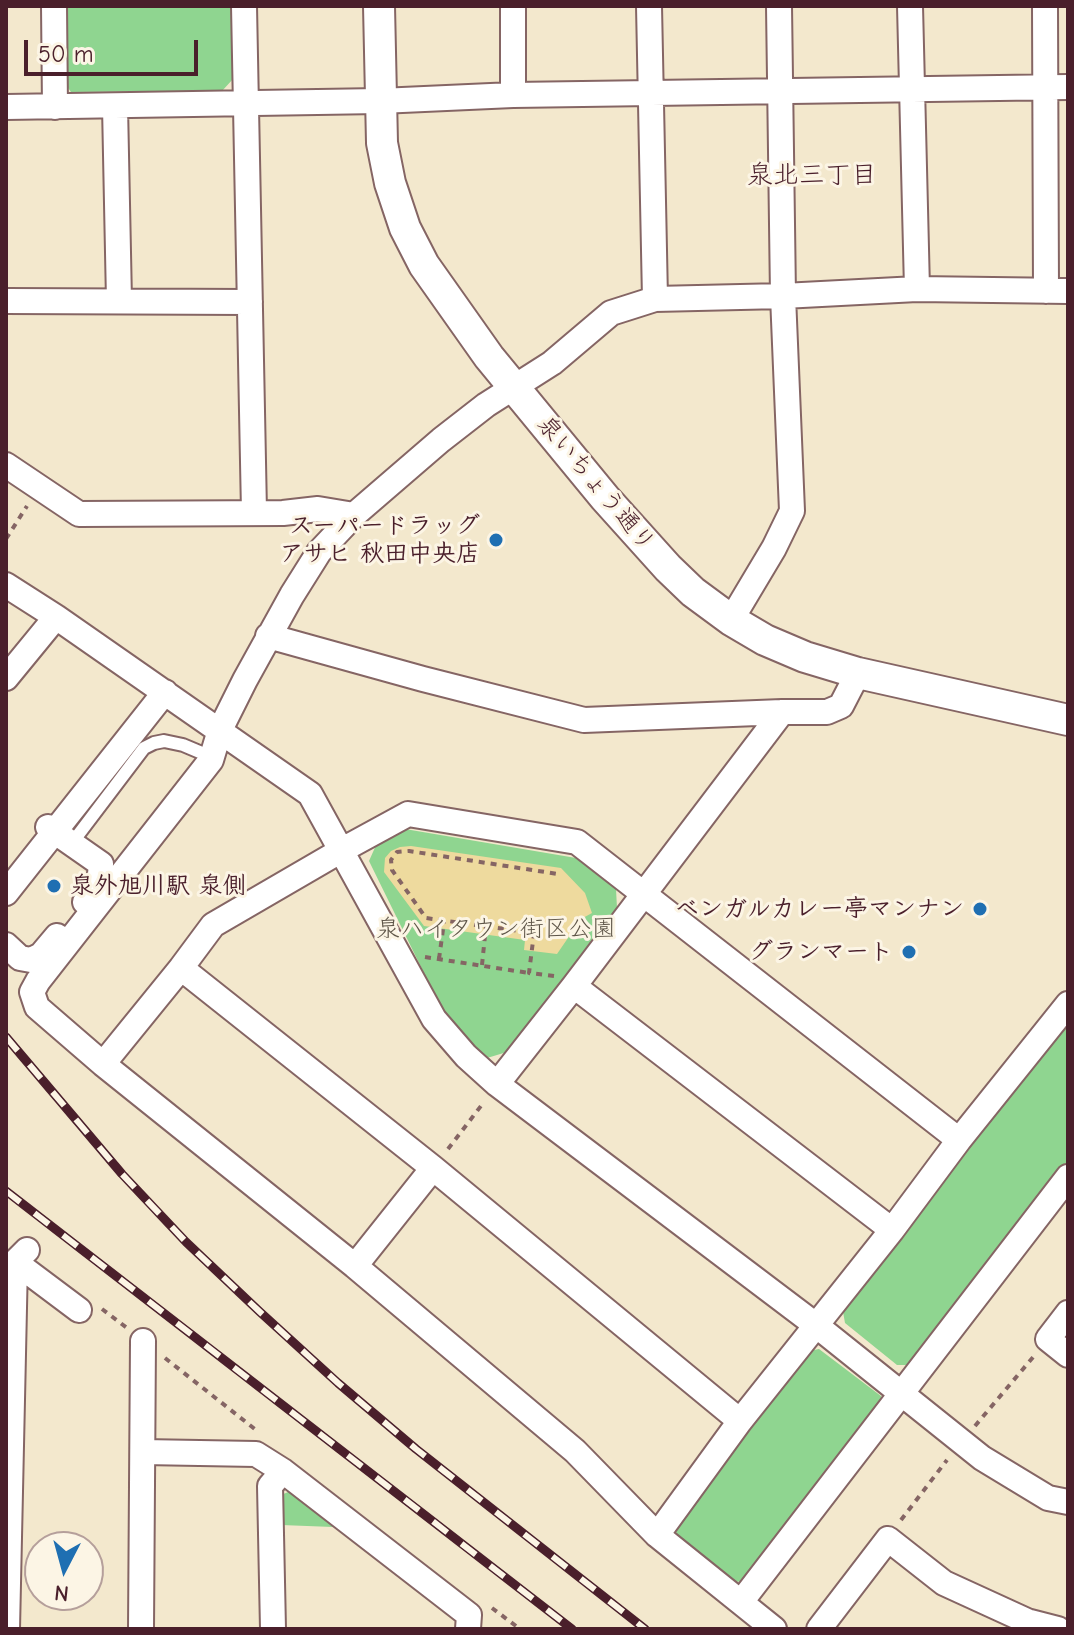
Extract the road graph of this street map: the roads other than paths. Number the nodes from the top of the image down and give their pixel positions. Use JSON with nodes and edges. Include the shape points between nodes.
{"nodes":[{"id":1,"x":54,"y":6,"type":"edge"},
{"id":2,"x":244,"y":6,"type":"edge"},
{"id":3,"x":379,"y":6,"type":"edge"},
{"id":4,"x":513,"y":6,"type":"edge"},
{"id":5,"x":649,"y":6,"type":"edge"},
{"id":6,"x":779,"y":6,"type":"edge"},
{"id":7,"x":910,"y":6,"type":"edge"},
{"id":8,"x":1045,"y":6,"type":"edge"},
{"id":9,"x":1057,"y":87,"type":"edge"},
{"id":10,"x":911,"y":90,"type":"junction"},
{"id":11,"x":780,"y":91,"type":"junction"},
{"id":12,"x":651,"y":93,"type":"junction"},
{"id":13,"x":513,"y":95,"type":"junction"},
{"id":14,"x":380,"y":101,"type":"junction"},
{"id":15,"x":246,"y":103,"type":"junction"},
{"id":16,"x":115,"y":106,"type":"junction"},
{"id":17,"x":6,"y":107,"type":"edge"},
{"id":18,"x":55,"y":107,"type":"junction"},
{"id":19,"x":917,"y":289,"type":"junction"},
{"id":20,"x":1057,"y":291,"type":"edge"},
{"id":21,"x":783,"y":296,"type":"junction"},
{"id":22,"x":655,"y":299,"type":"junction"},
{"id":23,"x":6,"y":301,"type":"edge"},
{"id":24,"x":119,"y":301,"type":"junction"},
{"id":25,"x":250,"y":302,"type":"junction"},
{"id":26,"x":515,"y":387,"type":"junction"},
{"id":27,"x":6,"y":465,"type":"edge"},
{"id":28,"x":254,"y":512,"type":"junction"},
{"id":29,"x":354,"y":515,"type":"junction"},
{"id":30,"x":6,"y":585,"type":"edge"},
{"id":31,"x":56,"y":617,"type":"junction"},
{"id":32,"x":731,"y":620,"type":"junction"},
{"id":33,"x":268,"y":636,"type":"junction"},
{"id":34,"x":858,"y":673,"type":"junction"},
{"id":35,"x":6,"y":678,"type":"edge"},
{"id":36,"x":161,"y":689,"type":"junction"},
{"id":37,"x":782,"y":712,"type":"junction"},
{"id":38,"x":1068,"y":720,"type":"edge"},
{"id":39,"x":220,"y":730,"type":"junction"},
{"id":40,"x":206,"y":756,"type":"junction"},
{"id":41,"x":56,"y":835,"type":"junction"},
{"id":42,"x":342,"y":850,"type":"junction"},
{"id":43,"x":100,"y":874,"type":"junction"},
{"id":44,"x":6,"y":882,"type":"edge"},
{"id":45,"x":6,"y":893,"type":"edge"},
{"id":46,"x":643,"y":893,"type":"junction"},
{"id":47,"x":6,"y":904,"type":"edge"},
{"id":48,"x":74,"y":907,"type":"dead end"},
{"id":49,"x":6,"y":945,"type":"edge"},
{"id":50,"x":181,"y":968,"type":"junction"},
{"id":51,"x":34,"y":970,"type":"junction"},
{"id":52,"x":574,"y":986,"type":"junction"},
{"id":53,"x":1068,"y":1004,"type":"edge"},
{"id":54,"x":103,"y":1064,"type":"junction"},
{"id":55,"x":497,"y":1084,"type":"junction"},
{"id":56,"x":959,"y":1140,"type":"junction"},
{"id":57,"x":433,"y":1168,"type":"junction"},
{"id":58,"x":1068,"y":1177,"type":"edge"},
{"id":59,"x":892,"y":1230,"type":"junction"},
{"id":60,"x":355,"y":1266,"type":"junction"},
{"id":61,"x":79,"y":1310,"type":"dead end"},
{"id":62,"x":1068,"y":1313,"type":"edge"},
{"id":63,"x":817,"y":1326,"type":"junction"},
{"id":64,"x":143,"y":1341,"type":"dead end"},
{"id":65,"x":1068,"y":1355,"type":"edge"},
{"id":66,"x":901,"y":1395,"type":"junction"},
{"id":67,"x":740,"y":1421,"type":"junction"},
{"id":68,"x":8,"y":1444,"type":"edge"},
{"id":69,"x":143,"y":1452,"type":"junction"},
{"id":70,"x":283,"y":1471,"type":"junction"},
{"id":71,"x":1068,"y":1502,"type":"edge"},
{"id":72,"x":657,"y":1535,"type":"junction"},
{"id":73,"x":741,"y":1602,"type":"junction"},
{"id":74,"x":1024,"y":1625,"type":"edge"},
{"id":75,"x":7,"y":1629,"type":"edge"},
{"id":76,"x":141,"y":1629,"type":"edge"},
{"id":77,"x":273,"y":1629,"type":"edge"},
{"id":78,"x":468,"y":1629,"type":"edge"},
{"id":79,"x":774,"y":1629,"type":"edge"},
{"id":80,"x":819,"y":1629,"type":"edge"},
{"id":81,"x":1058,"y":1629,"type":"edge"}],
"edges":[{"from":1,"to":18,"type":"street"},
{"from":2,"to":15,"type":"street"},
{"from":3,"to":14,"type":"street","name":"泉いちょう通り"},
{"from":4,"to":13,"type":"street"},
{"from":5,"to":12,"type":"street"},
{"from":6,"to":11,"type":"street"},
{"from":7,"to":10,"type":"street"},
{"from":8,"to":9,"type":"street"},
{"from":9,"to":10,"type":"street"},
{"from":9,"to":20,"type":"street"},
{"from":10,"to":11,"type":"street"},
{"from":10,"to":19,"type":"street"},
{"from":11,"to":12,"type":"street"},
{"from":11,"to":21,"type":"street"},
{"from":12,"to":13,"type":"street"},
{"from":12,"to":22,"type":"street"},
{"from":13,"to":14,"type":"street"},
{"from":14,"to":15,"type":"street"},
{"from":14,"to":26,"type":"street","name":"泉いちょう通り","via":[[382,143],[405,228],[424,265]]},
{"from":15,"to":16,"type":"street"},
{"from":15,"to":25,"type":"street"},
{"from":16,"to":18,"type":"street"},
{"from":16,"to":24,"type":"street"},
{"from":17,"to":18,"type":"street"},
{"from":19,"to":20,"type":"street"},
{"from":19,"to":21,"type":"street"},
{"from":21,"to":22,"type":"street"},
{"from":21,"to":32,"type":"street","via":[[792,511]]},
{"from":22,"to":26,"type":"street","via":[[611,313]]},
{"from":23,"to":24,"type":"street"},
{"from":24,"to":25,"type":"street"},
{"from":25,"to":28,"type":"street"},
{"from":26,"to":29,"type":"street","via":[[441,440]]},
{"from":26,"to":32,"type":"street","name":"泉いちょう通り","via":[[668,568]]},
{"from":27,"to":28,"type":"street","via":[[79,514]]},
{"from":28,"to":29,"type":"street","via":[[318,509]]},
{"from":29,"to":33,"type":"street","via":[[319,552]]},
{"from":30,"to":31,"type":"street"},
{"from":31,"to":35,"type":"street"},
{"from":31,"to":36,"type":"street"},
{"from":32,"to":34,"type":"street","name":"泉いちょう通り","via":[[805,657]]},
{"from":33,"to":37,"type":"street","via":[[584,720]]},
{"from":33,"to":39,"type":"street"},
{"from":34,"to":37,"type":"street","via":[[841,706],[827,712]]},
{"from":34,"to":38,"type":"street","name":"泉いちょう通り"},
{"from":36,"to":39,"type":"street"},
{"from":36,"to":41,"type":"street"},
{"from":37,"to":46,"type":"street"},
{"from":39,"to":40,"type":"street"},
{"from":39,"to":42,"type":"street","via":[[310,794]]},
{"from":40,"to":41,"type":"lane","via":[[164,741],[144,748]]},
{"from":40,"to":43,"type":"street"},
{"from":40,"to":51,"type":"street"},
{"from":41,"to":43,"type":"street"},
{"from":41,"to":44,"type":"street"},
{"from":41,"to":45,"type":"street"},
{"from":41,"to":47,"type":"street"},
{"from":42,"to":46,"type":"street","via":[[408,814],[577,842]]},
{"from":42,"to":50,"type":"street","via":[[213,925]]},
{"from":42,"to":55,"type":"street","via":[[434,1019]]},
{"from":43,"to":48,"type":"lane","via":[[76,896]]},
{"from":43,"to":51,"type":"street"},
{"from":46,"to":52,"type":"street"},
{"from":46,"to":56,"type":"street"},
{"from":49,"to":51,"type":"street"},
{"from":50,"to":54,"type":"street"},
{"from":50,"to":57,"type":"street"},
{"from":51,"to":54,"type":"street","via":[[37,1007]]},
{"from":52,"to":55,"type":"street"},
{"from":52,"to":59,"type":"street"},
{"from":53,"to":56,"type":"street"},
{"from":54,"to":60,"type":"street"},
{"from":55,"to":63,"type":"street"},
{"from":56,"to":59,"type":"street"},
{"from":57,"to":60,"type":"street"},
{"from":57,"to":67,"type":"street"},
{"from":58,"to":66,"type":"street"},
{"from":59,"to":63,"type":"street"},
{"from":60,"to":72,"type":"street","via":[[575,1451]]},
{"from":61,"to":68,"type":"street","via":[[21,1256]]},
{"from":62,"to":65,"type":"street","via":[[1048,1339]]},
{"from":63,"to":66,"type":"street"},
{"from":63,"to":67,"type":"street"},
{"from":64,"to":69,"type":"street"},
{"from":66,"to":71,"type":"street","via":[[982,1458],[1048,1498]]},
{"from":66,"to":73,"type":"street"},
{"from":67,"to":72,"type":"street"},
{"from":68,"to":75,"type":"street"},
{"from":69,"to":70,"type":"street","via":[[256,1454]]},
{"from":69,"to":76,"type":"street"},
{"from":70,"to":77,"type":"street","via":[[270,1486]]},
{"from":70,"to":78,"type":"street","via":[[469,1615]]},
{"from":72,"to":73,"type":"street"},
{"from":73,"to":79,"type":"street"},
{"from":74,"to":80,"type":"street","via":[[944,1583],[888,1539]]},
{"from":74,"to":81,"type":"street"}]}
